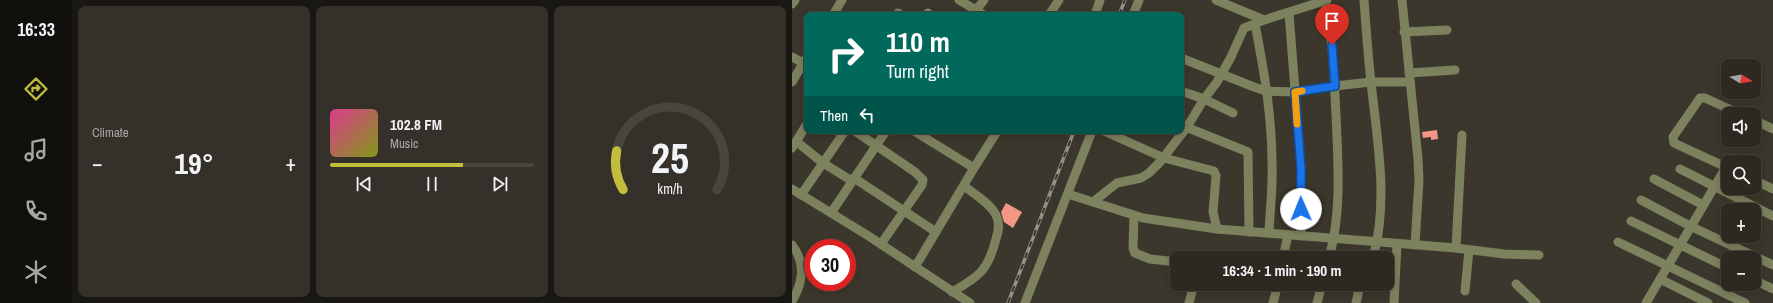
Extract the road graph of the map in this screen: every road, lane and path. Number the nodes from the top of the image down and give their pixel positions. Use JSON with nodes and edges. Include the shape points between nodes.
{"nodes":[{"id":1,"x":795,"y":0,"type":"edge"},
{"id":2,"x":842,"y":0,"type":"edge"},
{"id":3,"x":959,"y":0,"type":"edge"},
{"id":4,"x":984,"y":0,"type":"edge"},
{"id":5,"x":1059,"y":0,"type":"edge"},
{"id":6,"x":1100,"y":0,"type":"edge"},
{"id":7,"x":1139,"y":0,"type":"edge"},
{"id":8,"x":1216,"y":0,"type":"edge"},
{"id":9,"x":1326,"y":0,"type":"edge"},
{"id":10,"x":1364,"y":0,"type":"edge"},
{"id":11,"x":1402,"y":0,"type":"edge"},
{"id":12,"x":792,"y":4,"type":"edge"},
{"id":13,"x":835,"y":12,"type":"edge"},
{"id":14,"x":974,"y":12,"type":"edge"},
{"id":15,"x":1051,"y":12,"type":"edge"},
{"id":16,"x":1096,"y":12,"type":"edge"},
{"id":17,"x":1134,"y":12,"type":"edge"},
{"id":18,"x":1289,"y":13,"type":"junction"},
{"id":19,"x":1264,"y":20,"type":"junction"},
{"id":20,"x":1255,"y":24,"type":"junction"},
{"id":21,"x":1448,"y":30,"type":"dead end"},
{"id":22,"x":1404,"y":32,"type":"junction"},
{"id":23,"x":792,"y":57,"type":"edge"},
{"id":24,"x":1184,"y":59,"type":"edge"},
{"id":25,"x":804,"y":61,"type":"edge"},
{"id":26,"x":804,"y":65,"type":"edge"},
{"id":27,"x":1455,"y":70,"type":"dead end"},
{"id":28,"x":1222,"y":74,"type":"junction"},
{"id":29,"x":1409,"y":78,"type":"junction"},
{"id":30,"x":792,"y":82,"type":"edge"},
{"id":31,"x":1371,"y":82,"type":"junction"},
{"id":32,"x":1335,"y":86,"type":"junction"},
{"id":33,"x":1266,"y":91,"type":"junction"},
{"id":34,"x":1184,"y":92,"type":"edge"},
{"id":35,"x":1295,"y":92,"type":"junction"},
{"id":36,"x":1204,"y":99,"type":"junction"},
{"id":37,"x":1725,"y":107,"type":"edge"},
{"id":38,"x":1233,"y":112,"type":"dead end"},
{"id":39,"x":1761,"y":123,"type":"edge"},
{"id":40,"x":1184,"y":126,"type":"edge"},
{"id":41,"x":804,"y":129,"type":"edge"},
{"id":42,"x":1773,"y":129,"type":"edge"},
{"id":43,"x":844,"y":134,"type":"edge"},
{"id":44,"x":859,"y":134,"type":"edge"},
{"id":45,"x":884,"y":134,"type":"edge"},
{"id":46,"x":919,"y":134,"type":"edge"},
{"id":47,"x":994,"y":134,"type":"edge"},
{"id":48,"x":1091,"y":134,"type":"edge"},
{"id":49,"x":1111,"y":134,"type":"edge"},
{"id":50,"x":1179,"y":134,"type":"edge"},
{"id":51,"x":1462,"y":135,"type":"dead end"},
{"id":52,"x":794,"y":145,"type":"edge"},
{"id":53,"x":875,"y":146,"type":"junction"},
{"id":54,"x":1164,"y":158,"type":"junction"},
{"id":55,"x":824,"y":163,"type":"junction"},
{"id":56,"x":1721,"y":164,"type":"edge"},
{"id":57,"x":974,"y":168,"type":"junction"},
{"id":58,"x":1680,"y":169,"type":"dead end"},
{"id":59,"x":1721,"y":175,"type":"edge"},
{"id":60,"x":853,"y":179,"type":"junction"},
{"id":61,"x":1654,"y":179,"type":"dead end"},
{"id":62,"x":1761,"y":183,"type":"edge"},
{"id":63,"x":1714,"y":185,"type":"junction"},
{"id":64,"x":964,"y":186,"type":"junction"},
{"id":65,"x":792,"y":189,"type":"edge"},
{"id":66,"x":1773,"y":189,"type":"edge"},
{"id":67,"x":1068,"y":194,"type":"junction"},
{"id":68,"x":801,"y":195,"type":"junction"},
{"id":69,"x":1641,"y":200,"type":"dead end"},
{"id":70,"x":1093,"y":202,"type":"junction"},
{"id":71,"x":1703,"y":205,"type":"junction"},
{"id":72,"x":904,"y":211,"type":"junction"},
{"id":73,"x":831,"y":213,"type":"junction"},
{"id":74,"x":1134,"y":215,"type":"junction"},
{"id":75,"x":1773,"y":216,"type":"edge"},
{"id":76,"x":1631,"y":221,"type":"dead end"},
{"id":77,"x":1690,"y":226,"type":"junction"},
{"id":78,"x":1217,"y":229,"type":"junction"},
{"id":79,"x":936,"y":232,"type":"junction"},
{"id":80,"x":1249,"y":232,"type":"junction"},
{"id":81,"x":1269,"y":234,"type":"junction"},
{"id":82,"x":1288,"y":235,"type":"junction"},
{"id":83,"x":1302,"y":236,"type":"junction"},
{"id":84,"x":1335,"y":239,"type":"junction"},
{"id":85,"x":1377,"y":242,"type":"junction"},
{"id":86,"x":1618,"y":242,"type":"dead end"},
{"id":87,"x":881,"y":244,"type":"junction"},
{"id":88,"x":1397,"y":244,"type":"junction"},
{"id":89,"x":792,"y":245,"type":"edge"},
{"id":90,"x":1415,"y":245,"type":"junction"},
{"id":91,"x":1679,"y":245,"type":"junction"},
{"id":92,"x":1456,"y":248,"type":"junction"},
{"id":93,"x":1469,"y":250,"type":"junction"},
{"id":94,"x":1285,"y":251,"type":"edge"},
{"id":95,"x":1332,"y":251,"type":"edge"},
{"id":96,"x":1375,"y":251,"type":"edge"},
{"id":97,"x":1539,"y":255,"type":"dead end"},
{"id":98,"x":1170,"y":261,"type":"edge"},
{"id":99,"x":1721,"y":265,"type":"edge"},
{"id":100,"x":1773,"y":265,"type":"edge"},
{"id":101,"x":1668,"y":266,"type":"junction"},
{"id":102,"x":914,"y":267,"type":"junction"},
{"id":103,"x":1660,"y":279,"type":"junction"},
{"id":104,"x":1516,"y":284,"type":"dead end"},
{"id":105,"x":1761,"y":284,"type":"edge"},
{"id":106,"x":1773,"y":290,"type":"edge"},
{"id":107,"x":1192,"y":291,"type":"edge"},
{"id":108,"x":1276,"y":291,"type":"edge"},
{"id":109,"x":1320,"y":291,"type":"edge"},
{"id":110,"x":1359,"y":291,"type":"edge"},
{"id":111,"x":1465,"y":291,"type":"dead end"},
{"id":112,"x":952,"y":292,"type":"junction"},
{"id":113,"x":792,"y":302,"type":"edge"},
{"id":114,"x":970,"y":303,"type":"edge"},
{"id":115,"x":1025,"y":303,"type":"edge"},
{"id":116,"x":1189,"y":303,"type":"edge"},
{"id":117,"x":1273,"y":303,"type":"edge"},
{"id":118,"x":1317,"y":303,"type":"edge"},
{"id":119,"x":1356,"y":303,"type":"edge"},
{"id":120,"x":1394,"y":303,"type":"edge"},
{"id":121,"x":1536,"y":303,"type":"edge"},
{"id":122,"x":1646,"y":303,"type":"edge"},
{"id":123,"x":1708,"y":303,"type":"edge"},
{"id":124,"x":1745,"y":303,"type":"edge"}],
"edges":[{"from":1,"to":12,"type":"street"},
{"from":2,"to":13,"type":"street"},
{"from":3,"to":14,"type":"street"},
{"from":4,"to":14,"type":"street"},
{"from":5,"to":15,"type":"street"},
{"from":6,"to":16,"type":"street"},
{"from":7,"to":17,"type":"street"},
{"from":8,"to":19,"type":"street"},
{"from":9,"to":18,"type":"street"},
{"from":9,"to":32,"type":"street"},
{"from":10,"to":31,"type":"street"},
{"from":11,"to":22,"type":"street"},
{"from":18,"to":19,"type":"street"},
{"from":18,"to":35,"type":"street"},
{"from":19,"to":20,"type":"street"},
{"from":20,"to":28,"type":"street","via":[[1244,28]]},
{"from":20,"to":33,"type":"street"},
{"from":21,"to":22,"type":"street"},
{"from":22,"to":29,"type":"street"},
{"from":23,"to":25,"type":"street"},
{"from":24,"to":28,"type":"street"},
{"from":26,"to":30,"type":"street"},
{"from":27,"to":29,"type":"street"},
{"from":28,"to":33,"type":"street"},
{"from":28,"to":36,"type":"street"},
{"from":29,"to":31,"type":"street"},
{"from":29,"to":90,"type":"street","via":[[1419,180]]},
{"from":31,"to":32,"type":"street"},
{"from":31,"to":85,"type":"street","via":[[1381,169]]},
{"from":32,"to":35,"type":"street"},
{"from":32,"to":84,"type":"street","via":[[1338,178]]},
{"from":33,"to":35,"type":"street"},
{"from":33,"to":81,"type":"street","via":[[1272,164]]},
{"from":34,"to":36,"type":"street"},
{"from":35,"to":83,"type":"street","via":[[1301,168]]},
{"from":36,"to":38,"type":"street"},
{"from":36,"to":40,"type":"street"},
{"from":37,"to":56,"type":"street","via":[[1700,98],[1673,138],[1674,143]]},
{"from":39,"to":42,"type":"street"},
{"from":40,"to":80,"type":"street","via":[[1248,152]]},
{"from":41,"to":52,"type":"street"},
{"from":43,"to":55,"type":"street"},
{"from":44,"to":53,"type":"street"},
{"from":45,"to":53,"type":"street"},
{"from":46,"to":57,"type":"street"},
{"from":47,"to":57,"type":"street"},
{"from":48,"to":67,"type":"street"},
{"from":49,"to":54,"type":"street"},
{"from":50,"to":54,"type":"street"},
{"from":51,"to":92,"type":"street"},
{"from":52,"to":55,"type":"street"},
{"from":53,"to":60,"type":"street"},
{"from":53,"to":72,"type":"street","via":[[921,176],[923,180]]},
{"from":54,"to":70,"type":"street","via":[[1150,173],[1141,178],[1117,183]]},
{"from":54,"to":78,"type":"street","via":[[1214,171],[1216,176],[1213,212]]},
{"from":55,"to":60,"type":"street"},
{"from":55,"to":68,"type":"street"},
{"from":57,"to":64,"type":"street"},
{"from":58,"to":63,"type":"street"},
{"from":59,"to":63,"type":"street"},
{"from":60,"to":72,"type":"street"},
{"from":60,"to":73,"type":"street"},
{"from":61,"to":71,"type":"street"},
{"from":62,"to":66,"type":"street"},
{"from":63,"to":71,"type":"street"},
{"from":63,"to":75,"type":"street"},
{"from":64,"to":79,"type":"street"},
{"from":64,"to":112,"type":"street","via":[[993,210],[999,224],[988,265],[971,281]]},
{"from":65,"to":68,"type":"street"},
{"from":67,"to":70,"type":"street"},
{"from":67,"to":115,"type":"street"},
{"from":68,"to":73,"type":"street"},
{"from":69,"to":77,"type":"street"},
{"from":70,"to":74,"type":"street"},
{"from":71,"to":77,"type":"street"},
{"from":72,"to":79,"type":"street"},
{"from":72,"to":87,"type":"street"},
{"from":73,"to":87,"type":"street"},
{"from":74,"to":78,"type":"street"},
{"from":74,"to":98,"type":"street","via":[[1133,248],[1136,253],[1150,259]]},
{"from":76,"to":91,"type":"street"},
{"from":77,"to":91,"type":"street"},
{"from":77,"to":100,"type":"street"},
{"from":78,"to":80,"type":"street"},
{"from":79,"to":102,"type":"street"},
{"from":80,"to":81,"type":"street"},
{"from":81,"to":82,"type":"street"},
{"from":82,"to":83,"type":"street"},
{"from":82,"to":94,"type":"street"},
{"from":83,"to":84,"type":"street"},
{"from":84,"to":85,"type":"street"},
{"from":84,"to":95,"type":"street"},
{"from":85,"to":88,"type":"street"},
{"from":85,"to":96,"type":"street"},
{"from":86,"to":101,"type":"street"},
{"from":87,"to":102,"type":"street"},
{"from":88,"to":90,"type":"street"},
{"from":88,"to":120,"type":"street"},
{"from":89,"to":113,"type":"street","via":[[802,268],[800,287]]},
{"from":90,"to":92,"type":"street"},
{"from":91,"to":99,"type":"street"},
{"from":91,"to":101,"type":"street"},
{"from":92,"to":93,"type":"street"},
{"from":93,"to":97,"type":"street"},
{"from":93,"to":111,"type":"street"},
{"from":101,"to":103,"type":"street"},
{"from":101,"to":124,"type":"street"},
{"from":102,"to":112,"type":"street"},
{"from":103,"to":122,"type":"street"},
{"from":103,"to":123,"type":"street"},
{"from":104,"to":121,"type":"street"},
{"from":105,"to":106,"type":"street"},
{"from":107,"to":116,"type":"street"},
{"from":108,"to":117,"type":"street"},
{"from":109,"to":118,"type":"street"},
{"from":110,"to":119,"type":"street"},
{"from":112,"to":114,"type":"street"}]}
